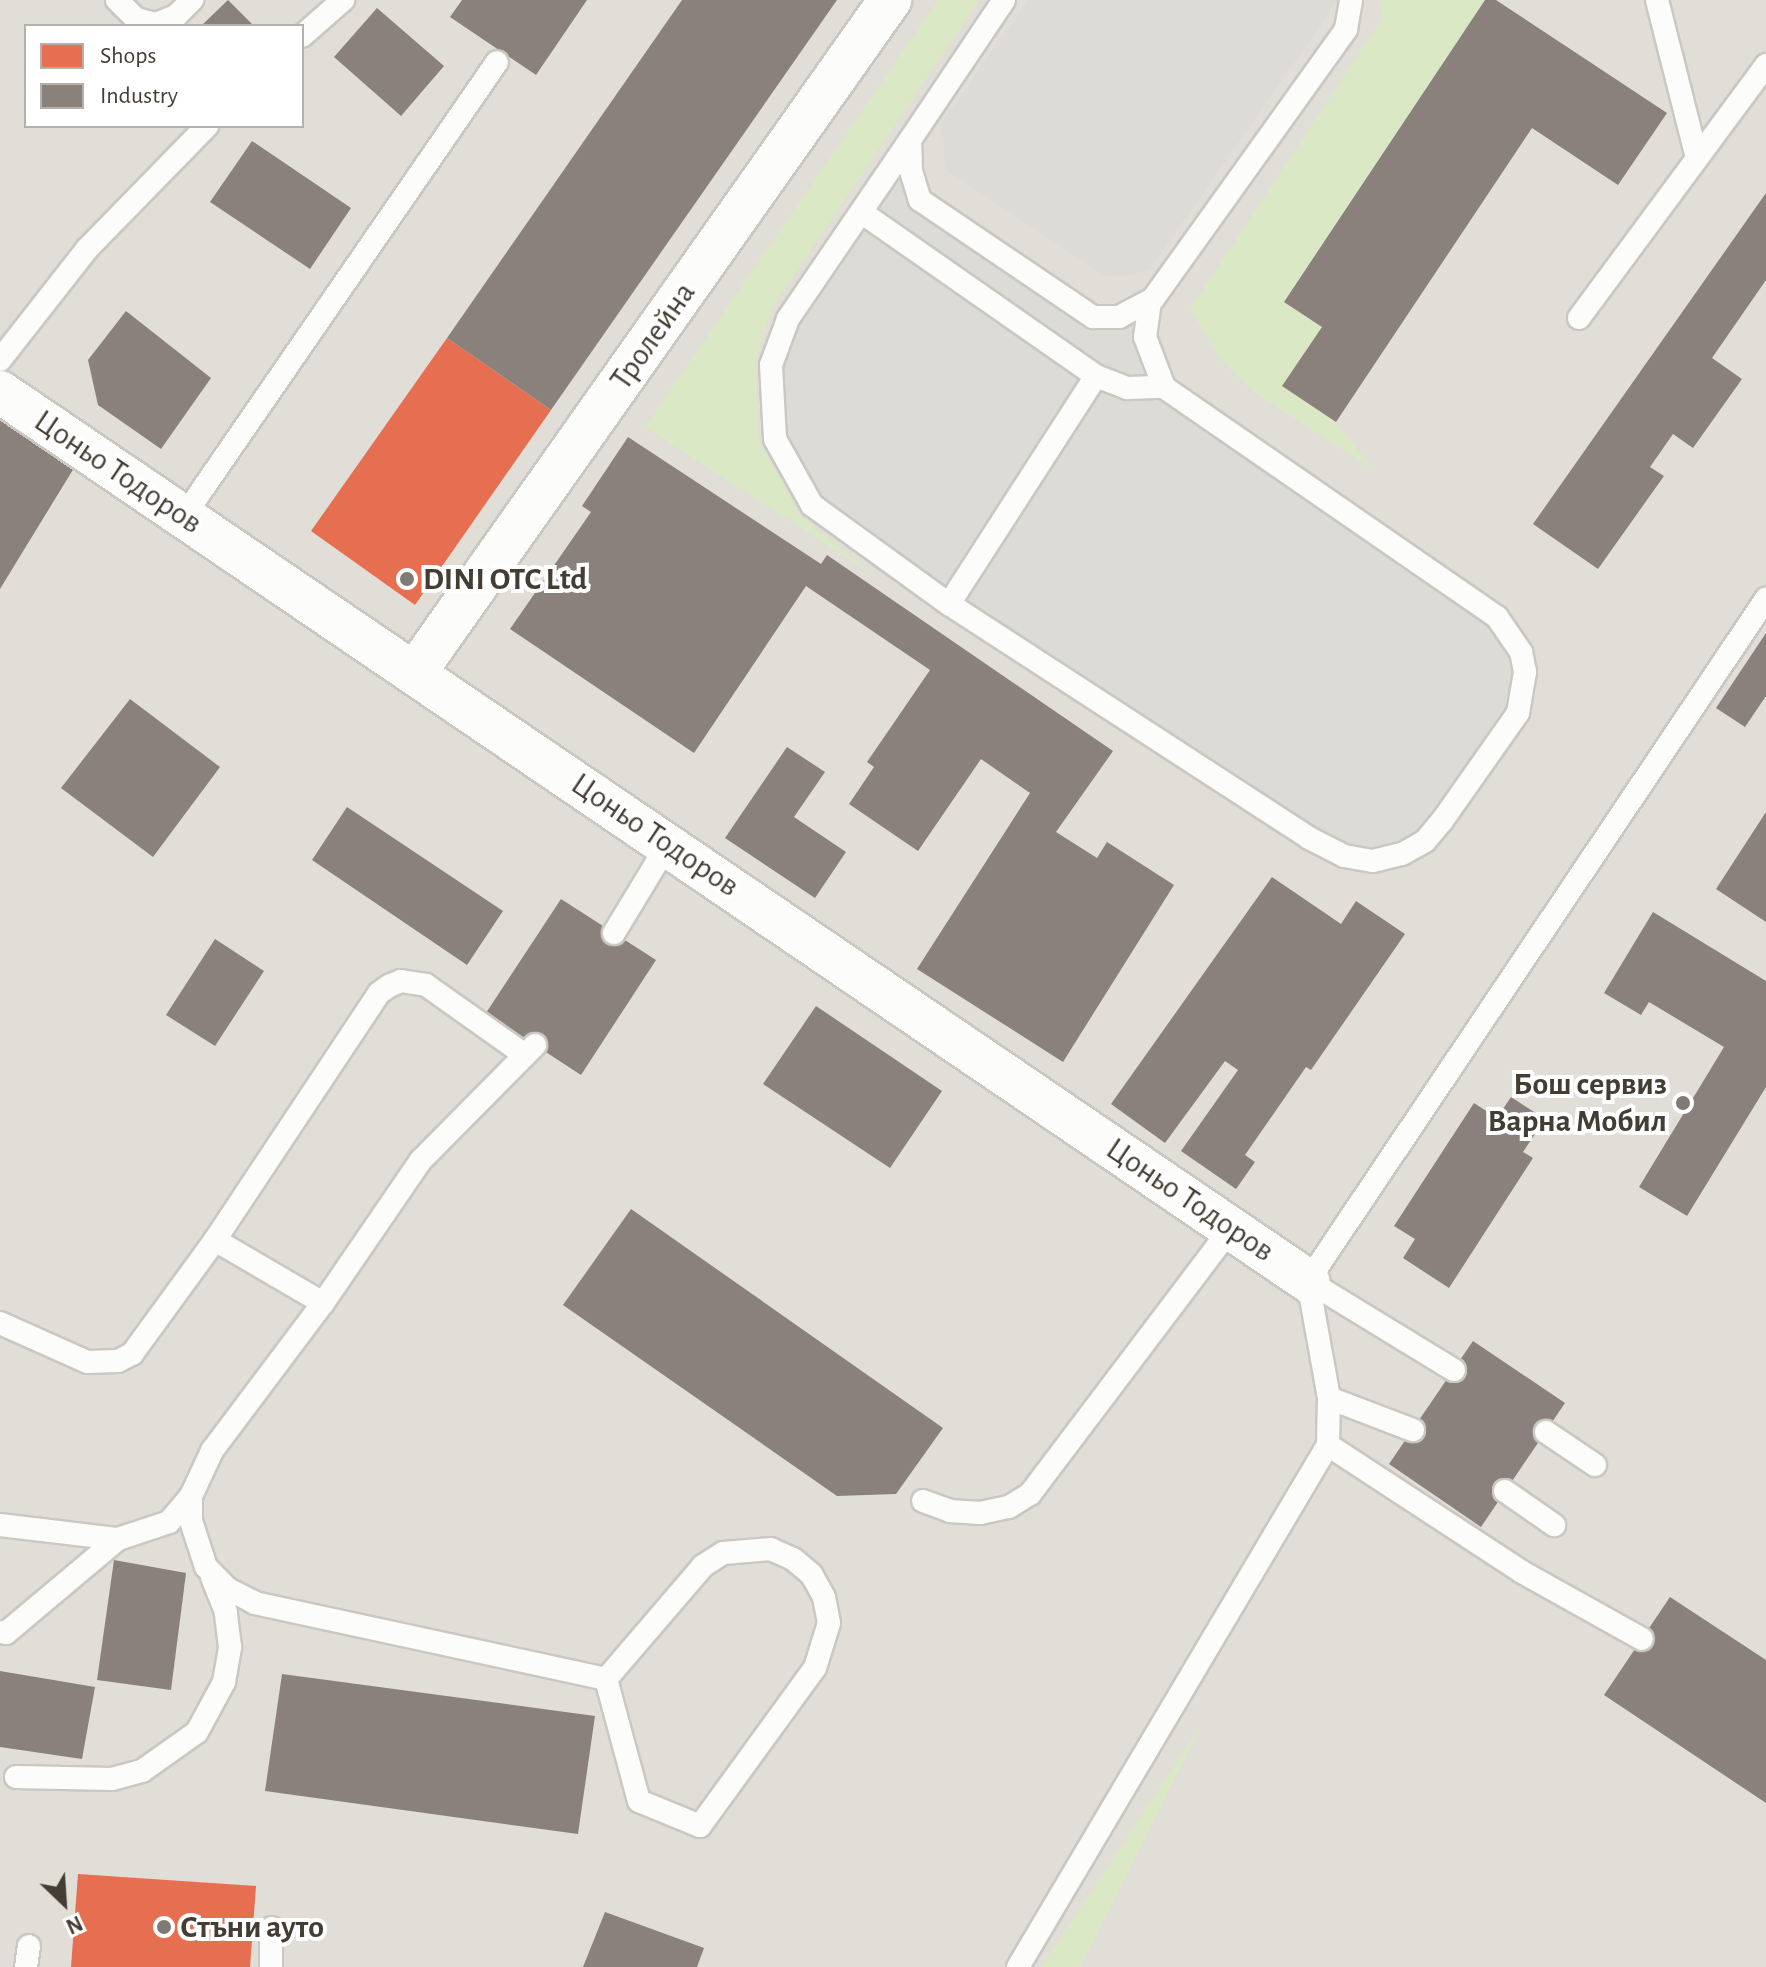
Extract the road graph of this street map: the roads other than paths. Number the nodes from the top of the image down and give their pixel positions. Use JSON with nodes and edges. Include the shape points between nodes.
{"nodes":[{"id":1,"x":117,"y":0,"type":"edge"},
{"id":2,"x":192,"y":0,"type":"edge"},
{"id":3,"x":343,"y":0,"type":"edge"},
{"id":4,"x":890,"y":0,"type":"edge"},
{"id":5,"x":1004,"y":0,"type":"edge"},
{"id":6,"x":1351,"y":0,"type":"edge"},
{"id":7,"x":1657,"y":0,"type":"edge"},
{"id":8,"x":304,"y":34,"type":"edge"},
{"id":9,"x":497,"y":62,"type":"dead end"},
{"id":10,"x":1766,"y":65,"type":"edge"},
{"id":11,"x":205,"y":128,"type":"edge"},
{"id":12,"x":910,"y":140,"type":"junction"},
{"id":13,"x":1696,"y":154,"type":"junction"},
{"id":14,"x":861,"y":212,"type":"junction"},
{"id":15,"x":1150,"y":301,"type":"junction"},
{"id":16,"x":1579,"y":318,"type":"dead end"},
{"id":17,"x":0,"y":360,"type":"edge"},
{"id":18,"x":1096,"y":376,"type":"junction"},
{"id":19,"x":1164,"y":387,"type":"junction"},
{"id":20,"x":0,"y":392,"type":"edge"},
{"id":21,"x":184,"y":516,"type":"junction"},
{"id":22,"x":1766,"y":599,"type":"edge"},
{"id":23,"x":949,"y":604,"type":"junction"},
{"id":24,"x":416,"y":671,"type":"junction"},
{"id":25,"x":668,"y":844,"type":"junction"},
{"id":26,"x":614,"y":933,"type":"dead end"},
{"id":27,"x":1231,"y":1228,"type":"junction"},
{"id":28,"x":215,"y":1240,"type":"junction"},
{"id":29,"x":1308,"y":1281,"type":"junction"},
{"id":30,"x":323,"y":1303,"type":"junction"},
{"id":31,"x":0,"y":1323,"type":"edge"},
{"id":32,"x":1454,"y":1370,"type":"dead end"},
{"id":33,"x":1329,"y":1398,"type":"junction"},
{"id":34,"x":1413,"y":1430,"type":"dead end"},
{"id":35,"x":1546,"y":1432,"type":"dead end"},
{"id":36,"x":1328,"y":1445,"type":"junction"},
{"id":37,"x":1595,"y":1465,"type":"dead end"},
{"id":38,"x":1505,"y":1491,"type":"dead end"},
{"id":39,"x":191,"y":1496,"type":"junction"},
{"id":40,"x":923,"y":1501,"type":"dead end"},
{"id":41,"x":0,"y":1525,"type":"edge"},
{"id":42,"x":1554,"y":1525,"type":"dead end"},
{"id":43,"x":118,"y":1539,"type":"junction"},
{"id":44,"x":206,"y":1567,"type":"junction"},
{"id":45,"x":0,"y":1632,"type":"edge"},
{"id":46,"x":1642,"y":1639,"type":"dead end"},
{"id":47,"x":606,"y":1679,"type":"junction"},
{"id":48,"x":16,"y":1777,"type":"dead end"},
{"id":49,"x":272,"y":1928,"type":"dead end"},
{"id":50,"x":271,"y":1967,"type":"edge"},
{"id":51,"x":1018,"y":1967,"type":"edge"}],
"edges":[{"from":1,"to":2,"type":"lane","via":[[136,19],[156,24],[176,16]]},
{"from":3,"to":8,"type":"lane"},
{"from":4,"to":24,"type":"street","name":"Тролейна"},
{"from":5,"to":12,"type":"lane"},
{"from":6,"to":15,"type":"lane","via":[[1346,29]]},
{"from":7,"to":13,"type":"lane"},
{"from":9,"to":21,"type":"lane"},
{"from":10,"to":13,"type":"lane"},
{"from":11,"to":17,"type":"lane","via":[[87,249]]},
{"from":12,"to":14,"type":"lane"},
{"from":12,"to":15,"type":"lane","via":[[911,171],[920,200],[1081,309],[1093,317],[1119,317]]},
{"from":13,"to":16,"type":"lane"},
{"from":14,"to":18,"type":"lane"},
{"from":14,"to":23,"type":"lane","via":[[788,319],[771,365],[775,439],[812,505]]},
{"from":15,"to":19,"type":"lane","via":[[1145,337]]},
{"from":18,"to":19,"type":"lane","via":[[1128,388]]},
{"from":18,"to":23,"type":"lane"},
{"from":19,"to":23,"type":"lane","via":[[1497,617],[1511,633],[1525,672],[1518,713],[1425,841],[1373,861],[1326,848]]},
{"from":20,"to":21,"type":"street","name":"Цоньо Тодоров"},
{"from":21,"to":24,"type":"street","name":"Цоньо Тодоров"},
{"from":22,"to":29,"type":"lane"},
{"from":24,"to":25,"type":"street","name":"Цоньо Тодоров"},
{"from":25,"to":26,"type":"lane"},
{"from":25,"to":27,"type":"street","name":"Цоньо Тодоров"},
{"from":27,"to":29,"type":"street","name":"Цоньо Тодоров"},
{"from":27,"to":40,"type":"lane","via":[[1030,1494],[1009,1507],[980,1513],[950,1511]]},
{"from":28,"to":30,"type":"lane"},
{"from":28,"to":30,"type":"lane","via":[[379,993],[389,986],[401,981],[426,985],[530,1050],[421,1160]]},
{"from":28,"to":31,"type":"lane","via":[[143,1343],[118,1361],[87,1362]]},
{"from":29,"to":32,"type":"lane"},
{"from":29,"to":33,"type":"lane"},
{"from":30,"to":39,"type":"lane","via":[[212,1451]]},
{"from":33,"to":34,"type":"lane"},
{"from":33,"to":36,"type":"lane"},
{"from":35,"to":37,"type":"lane"},
{"from":36,"to":46,"type":"lane","via":[[1522,1572]]},
{"from":36,"to":51,"type":"lane"},
{"from":38,"to":42,"type":"lane"},
{"from":39,"to":43,"type":"lane","via":[[169,1522]]},
{"from":39,"to":44,"type":"lane","via":[[191,1521]]},
{"from":41,"to":43,"type":"lane"},
{"from":43,"to":45,"type":"lane","via":[[6,1633]]},
{"from":44,"to":47,"type":"lane","via":[[228,1589],[255,1603]]},
{"from":44,"to":48,"type":"lane","via":[[226,1612],[230,1647],[224,1682],[197,1732],[142,1771],[112,1779]]},
{"from":47,"to":47,"type":"lane","via":[[639,1801],[700,1826],[815,1668],[829,1623],[824,1597],[811,1574],[771,1549],[723,1553],[703,1566]]},
{"from":49,"to":50,"type":"lane"}]}
